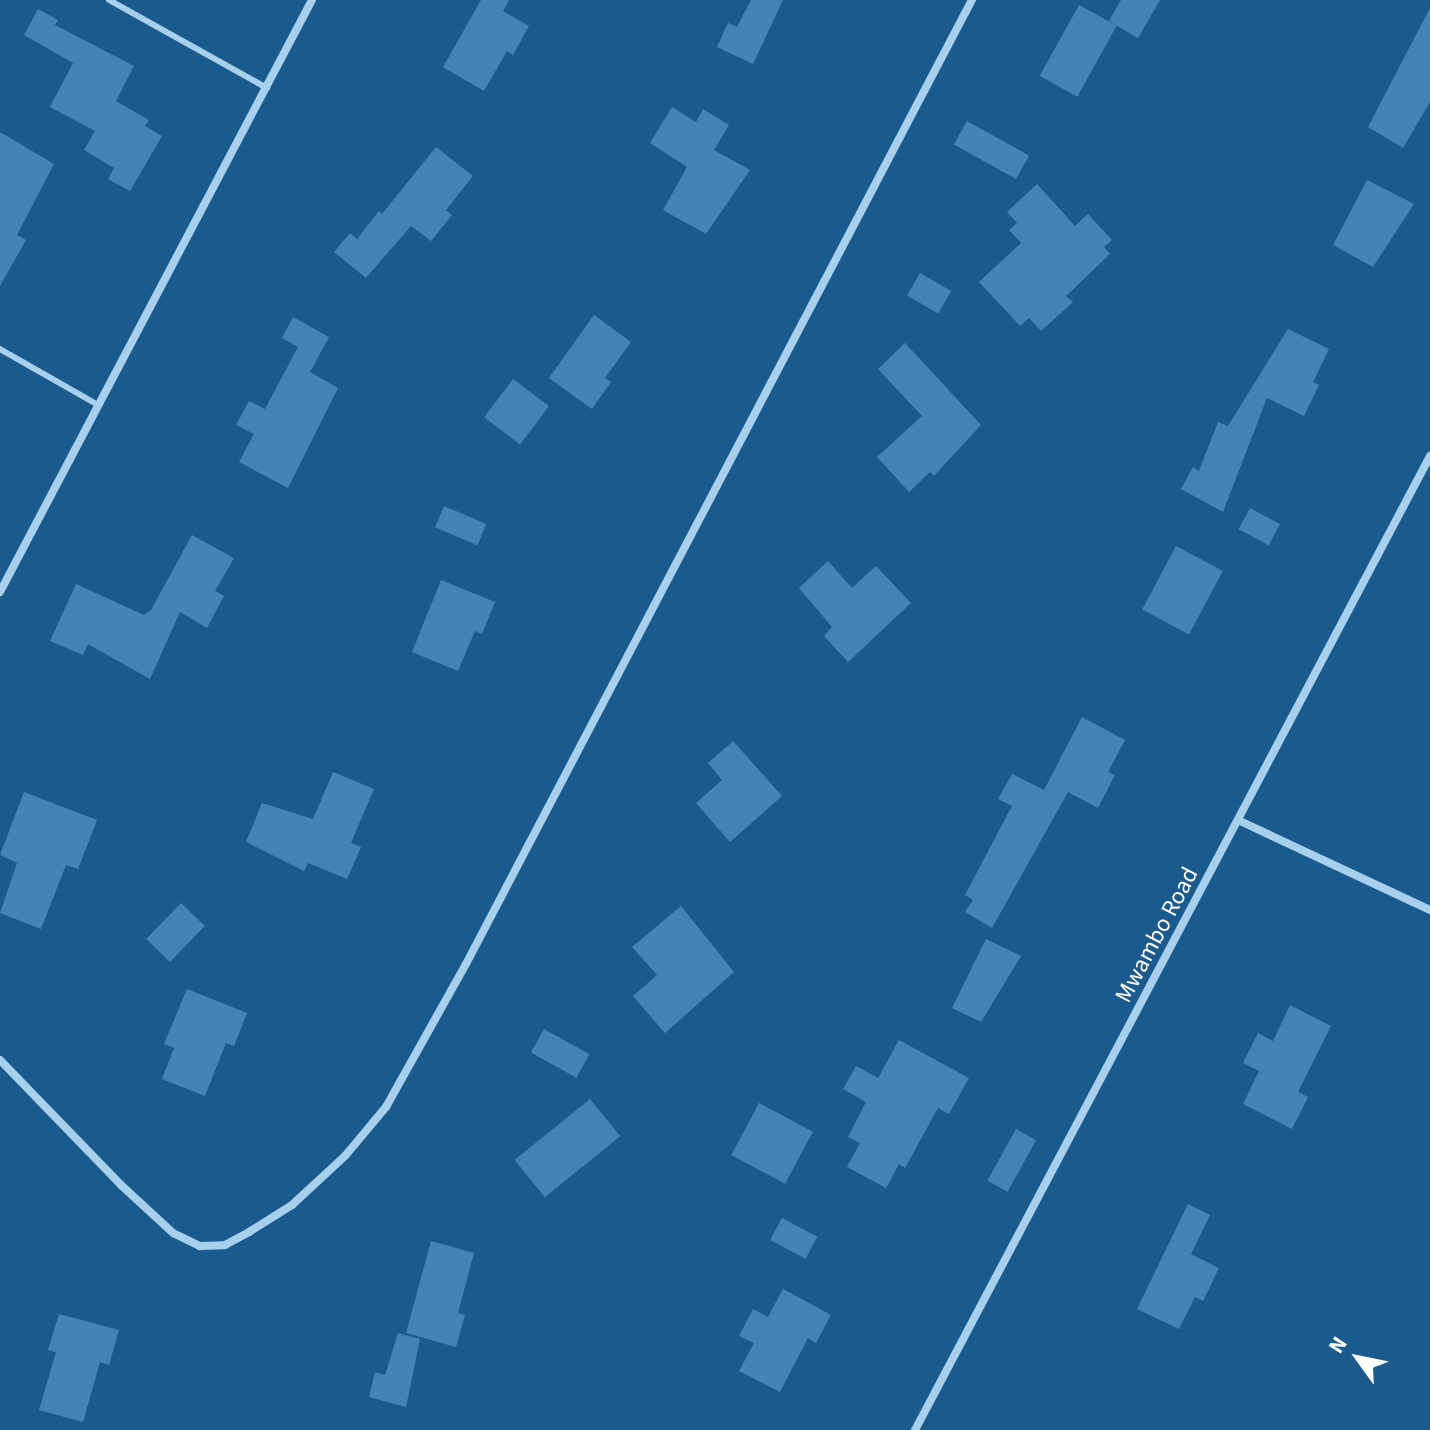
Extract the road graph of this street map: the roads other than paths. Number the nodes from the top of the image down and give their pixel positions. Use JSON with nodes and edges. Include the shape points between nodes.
{"nodes":[{"id":1,"x":109,"y":0,"type":"edge"},
{"id":2,"x":312,"y":0,"type":"edge"},
{"id":3,"x":972,"y":0,"type":"edge"},
{"id":4,"x":267,"y":88,"type":"junction"},
{"id":5,"x":0,"y":349,"type":"edge"},
{"id":6,"x":98,"y":405,"type":"junction"},
{"id":7,"x":1430,"y":456,"type":"edge"},
{"id":8,"x":0,"y":592,"type":"edge"},
{"id":9,"x":1240,"y":821,"type":"junction"},
{"id":10,"x":1430,"y":910,"type":"edge"},
{"id":11,"x":0,"y":1060,"type":"edge"},
{"id":12,"x":915,"y":1430,"type":"edge"}],
"edges":[{"from":1,"to":4,"type":"lane"},
{"from":2,"to":4,"type":"street"},
{"from":3,"to":11,"type":"street","via":[[466,964],[386,1107],[345,1156],[292,1205],[249,1232],[225,1245],[200,1246],[173,1233],[131,1195]]},
{"from":4,"to":6,"type":"street"},
{"from":5,"to":6,"type":"lane"},
{"from":6,"to":8,"type":"street"},
{"from":7,"to":9,"type":"street","name":"Mwambo Road"},
{"from":9,"to":10,"type":"street"},
{"from":9,"to":12,"type":"street","name":"Mwambo Road"}]}
